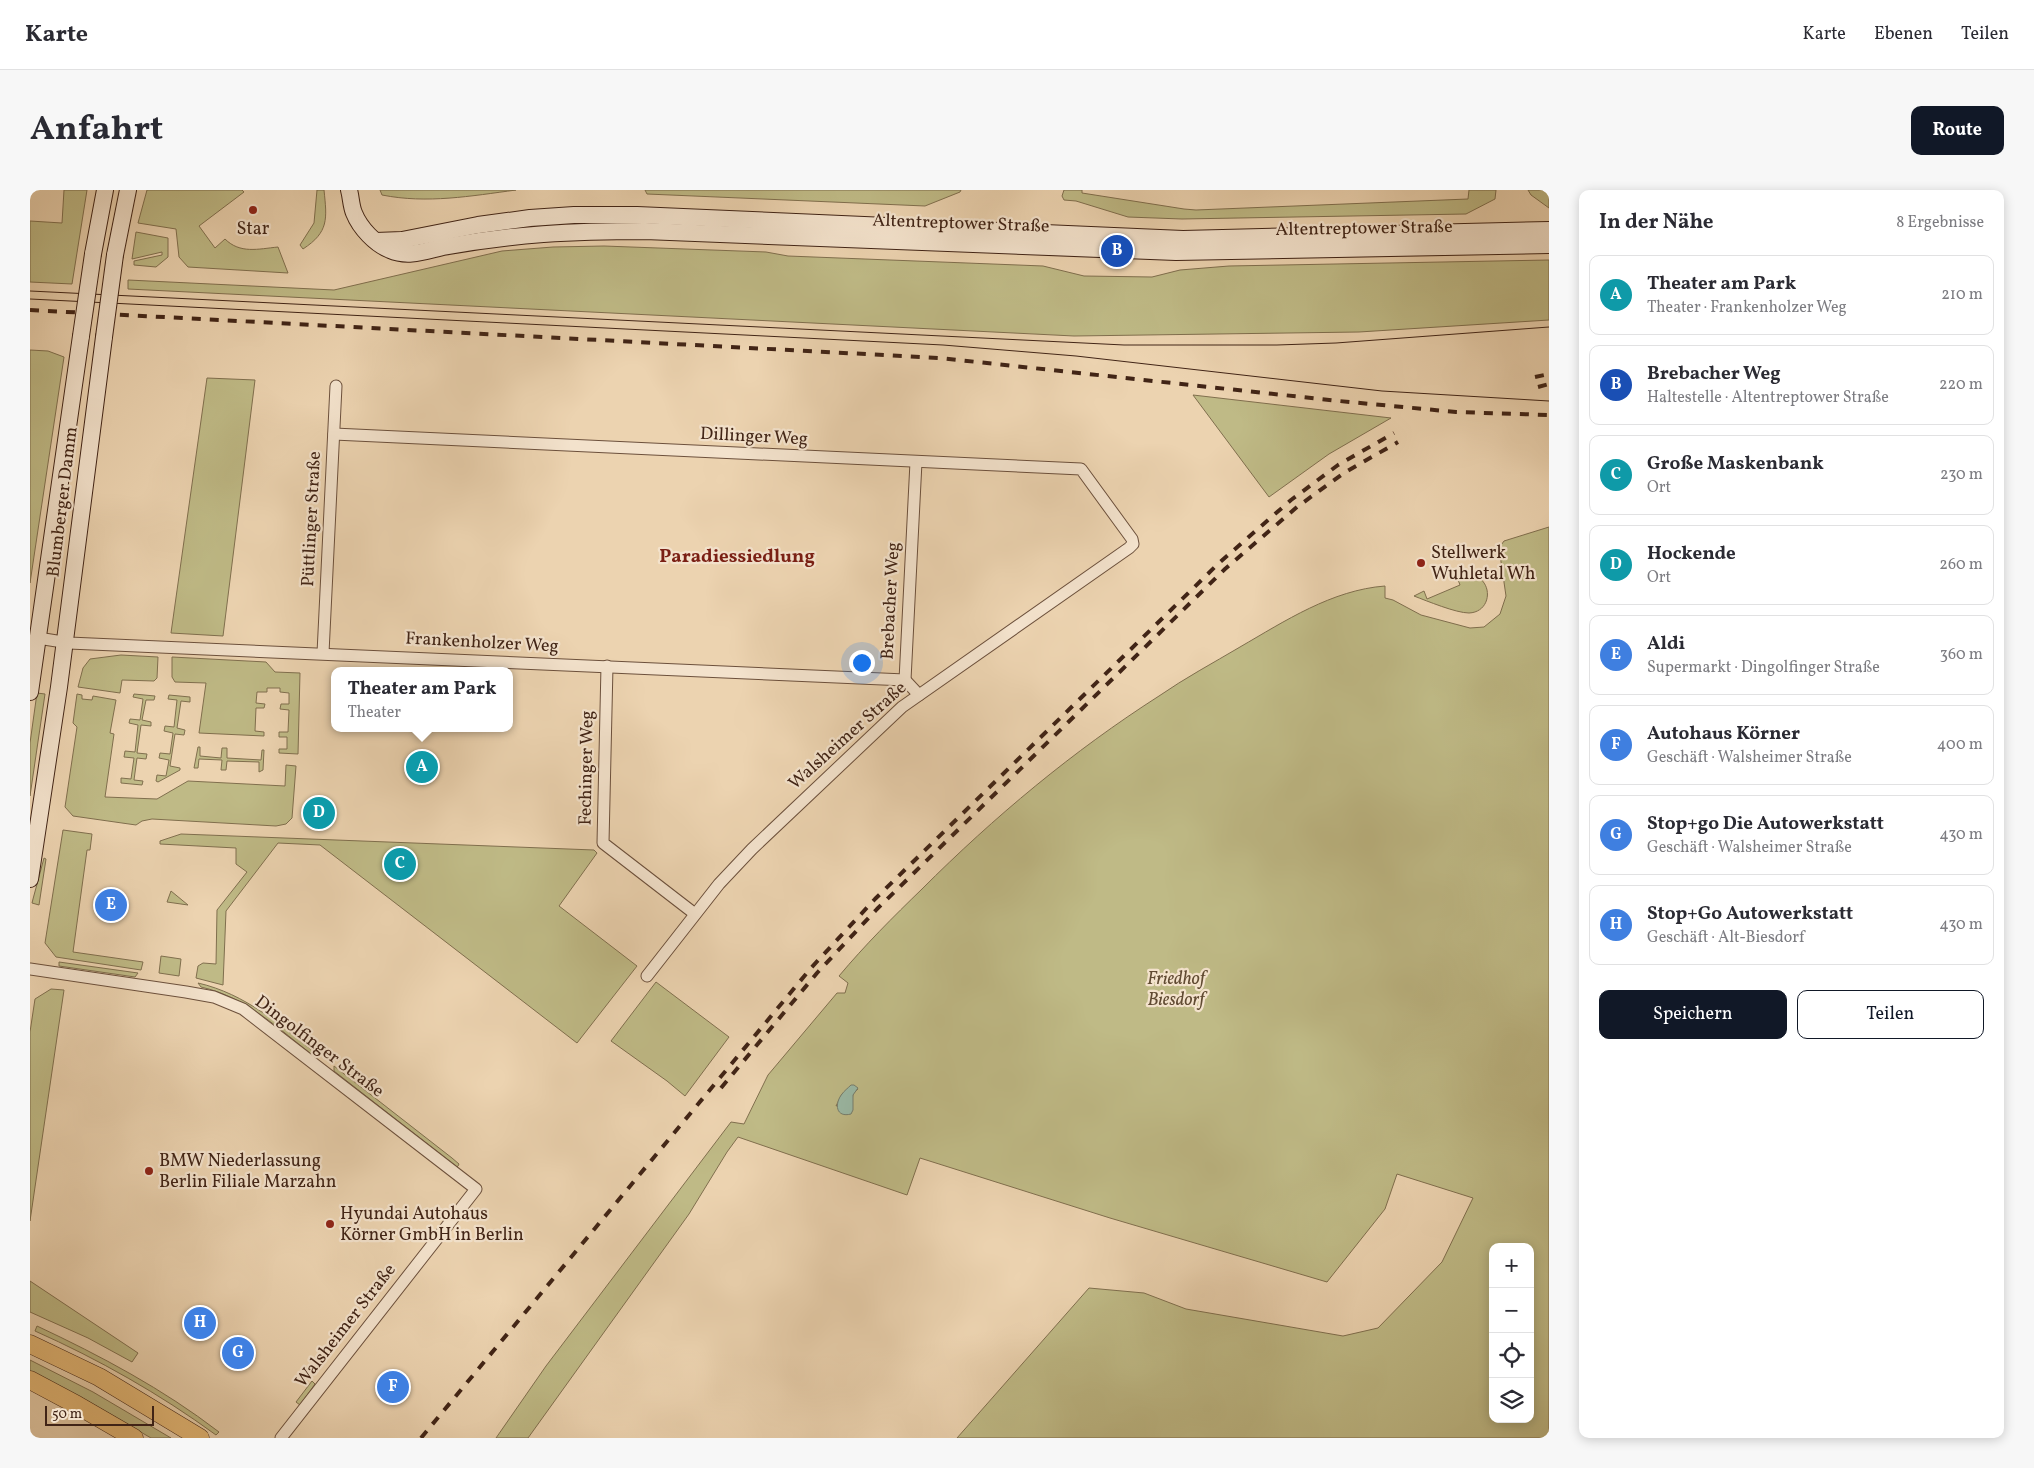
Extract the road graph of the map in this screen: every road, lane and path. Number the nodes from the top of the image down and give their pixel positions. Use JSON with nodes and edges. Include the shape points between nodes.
{"nodes":[{"id":1,"x":104,"y":190,"type":"edge"},
{"id":2,"x":128,"y":190,"type":"edge"},
{"id":3,"x":350,"y":190,"type":"edge"},
{"id":4,"x":1549,"y":230,"type":"edge"},
{"id":5,"x":376,"y":241,"type":"junction"},
{"id":6,"x":1549,"y":245,"type":"edge"},
{"id":7,"x":336,"y":386,"type":"dead end"},
{"id":8,"x":334,"y":434,"type":"junction"},
{"id":9,"x":916,"y":462,"type":"junction"},
{"id":10,"x":1133,"y":544,"type":"joint"},
{"id":11,"x":38,"y":638,"type":"junction"},
{"id":12,"x":65,"y":642,"type":"junction"},
{"id":13,"x":323,"y":653,"type":"junction"},
{"id":14,"x":607,"y":666,"type":"junction"},
{"id":15,"x":905,"y":680,"type":"junction"},
{"id":16,"x":30,"y":692,"type":"edge"},
{"id":17,"x":919,"y":695,"type":"junction"},
{"id":18,"x":30,"y":879,"type":"edge"},
{"id":19,"x":695,"y":914,"type":"junction"},
{"id":20,"x":30,"y":969,"type":"edge"},
{"id":21,"x":647,"y":976,"type":"dead end"},
{"id":22,"x":476,"y":1189,"type":"joint"},
{"id":23,"x":30,"y":1344,"type":"edge"},
{"id":24,"x":30,"y":1380,"type":"edge"},
{"id":25,"x":134,"y":1438,"type":"edge"},
{"id":26,"x":200,"y":1438,"type":"edge"},
{"id":27,"x":281,"y":1438,"type":"edge"}],
"edges":[{"from":1,"to":11,"type":"main road","name":"Blumberger Damm","bridge":true},
{"from":2,"to":12,"type":"main road","name":"Blumberger Damm","bridge":true,"via":[[115,255]]},
{"from":3,"to":5,"type":"main road","name":"Altentreptower Straße","via":[[354,212],[365,231]]},
{"from":4,"to":5,"type":"main road","name":"Altentreptower Straße","via":[[1183,238],[574,215],[478,225],[402,240]]},
{"from":5,"to":6,"type":"main road","name":"Altentreptower Straße","via":[[404,254],[534,233],[599,231],[1176,252]]},
{"from":7,"to":8,"type":"street","name":"Püttlinger Straße"},
{"from":8,"to":9,"type":"street","name":"Dillinger Weg"},
{"from":8,"to":13,"type":"street","name":"Püttlinger Straße"},
{"from":9,"to":10,"type":"street","name":"Dillinger Weg","via":[[1081,469]]},
{"from":9,"to":15,"type":"street","name":"Brebacher Weg"},
{"from":10,"to":17,"type":"street","name":"Walsheimer Straße"},
{"from":11,"to":12,"type":"street","name":"Frankenholzer Weg"},
{"from":11,"to":16,"type":"main road","name":"Blumberger Damm"},
{"from":12,"to":13,"type":"street","name":"Frankenholzer Weg"},
{"from":12,"to":18,"type":"main road","name":"Blumberger Damm"},
{"from":13,"to":14,"type":"street","name":"Frankenholzer Weg"},
{"from":14,"to":15,"type":"street","name":"Frankenholzer Weg"},
{"from":14,"to":19,"type":"street","name":"Fechinger Weg","via":[[603,843]]},
{"from":15,"to":17,"type":"street"},
{"from":17,"to":19,"type":"street","name":"Walsheimer Straße","via":[[902,707],[752,849]]},
{"from":19,"to":21,"type":"street","name":"Walsheimer Straße"},
{"from":20,"to":22,"type":"street","name":"Dingolfinger Straße","via":[[214,997],[243,1009]]},
{"from":22,"to":27,"type":"street","name":"Walsheimer Straße"},
{"from":23,"to":26,"type":"main road","via":[[98,1377]]},
{"from":24,"to":25,"type":"main road"}]}
